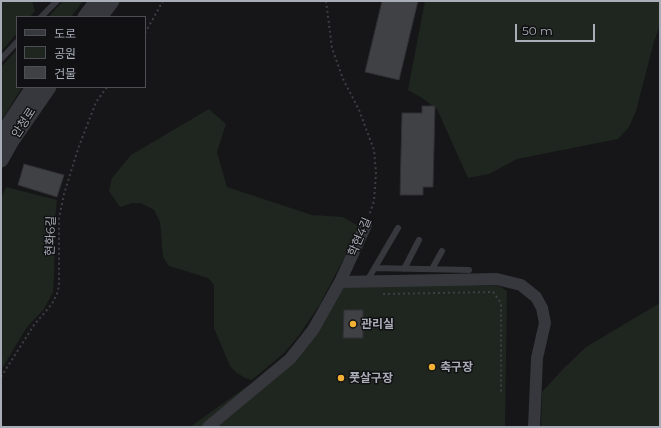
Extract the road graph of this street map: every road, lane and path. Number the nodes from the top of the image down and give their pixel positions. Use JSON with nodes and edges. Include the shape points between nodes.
{"nodes":[{"id":1,"x":57,"y":1,"type":"edge"},
{"id":2,"x":97,"y":1,"type":"edge"},
{"id":3,"x":112,"y":1,"type":"edge"},
{"id":4,"x":163,"y":1,"type":"edge"},
{"id":5,"x":326,"y":1,"type":"edge"},
{"id":6,"x":43,"y":16,"type":"edge"},
{"id":7,"x":86,"y":16,"type":"edge"},
{"id":8,"x":101,"y":16,"type":"edge"},
{"id":9,"x":146,"y":31,"type":"edge"},
{"id":10,"x":16,"y":43,"type":"edge"},
{"id":11,"x":1,"y":59,"type":"edge"},
{"id":12,"x":32,"y":88,"type":"edge"},
{"id":13,"x":47,"y":88,"type":"edge"},
{"id":14,"x":106,"y":88,"type":"edge"},
{"id":15,"x":1,"y":136,"type":"edge"},
{"id":16,"x":1,"y":160,"type":"edge"},
{"id":17,"x":366,"y":225,"type":"joint"},
{"id":18,"x":398,"y":228,"type":"dead end"},
{"id":19,"x":420,"y":240,"type":"dead end"},
{"id":20,"x":442,"y":251,"type":"dead end"},
{"id":21,"x":375,"y":268,"type":"junction"},
{"id":22,"x":404,"y":269,"type":"junction"},
{"id":23,"x":432,"y":270,"type":"junction"},
{"id":24,"x":469,"y":270,"type":"dead end"},
{"id":25,"x":367,"y":281,"type":"junction"},
{"id":26,"x":340,"y":282,"type":"junction"},
{"id":27,"x":381,"y":294,"type":"dead end"},
{"id":28,"x":1,"y":377,"type":"edge"},
{"id":29,"x":501,"y":394,"type":"dead end"},
{"id":30,"x":208,"y":427,"type":"edge"},
{"id":31,"x":534,"y":427,"type":"edge"}],
"edges":[{"from":1,"to":6,"type":"lane"},
{"from":2,"to":7,"type":"street"},
{"from":3,"to":8,"type":"street"},
{"from":4,"to":9,"type":"path"},
{"from":5,"to":17,"type":"path","name":"학현4길","via":[[332,48],[374,150],[374,201]]},
{"from":10,"to":11,"type":"lane"},
{"from":12,"to":15,"type":"street","name":"안청로"},
{"from":13,"to":16,"type":"street","name":"안청로"},
{"from":14,"to":28,"type":"path","name":"현화6길","via":[[96,102],[64,194],[59,218],[57,294]]},
{"from":17,"to":26,"type":"street","name":"학현4길"},
{"from":18,"to":21,"type":"lane"},
{"from":19,"to":22,"type":"lane"},
{"from":20,"to":23,"type":"lane"},
{"from":21,"to":22,"type":"lane"},
{"from":21,"to":25,"type":"lane"},
{"from":22,"to":23,"type":"lane"},
{"from":23,"to":24,"type":"lane"},
{"from":25,"to":26,"type":"street"},
{"from":25,"to":31,"type":"street","via":[[497,279],[521,285],[536,297],[542,308],[545,323],[537,358]]},
{"from":26,"to":30,"type":"street","name":"학현4길","via":[[313,330],[290,359]]},
{"from":27,"to":29,"type":"path","via":[[493,292],[501,303]]}]}
